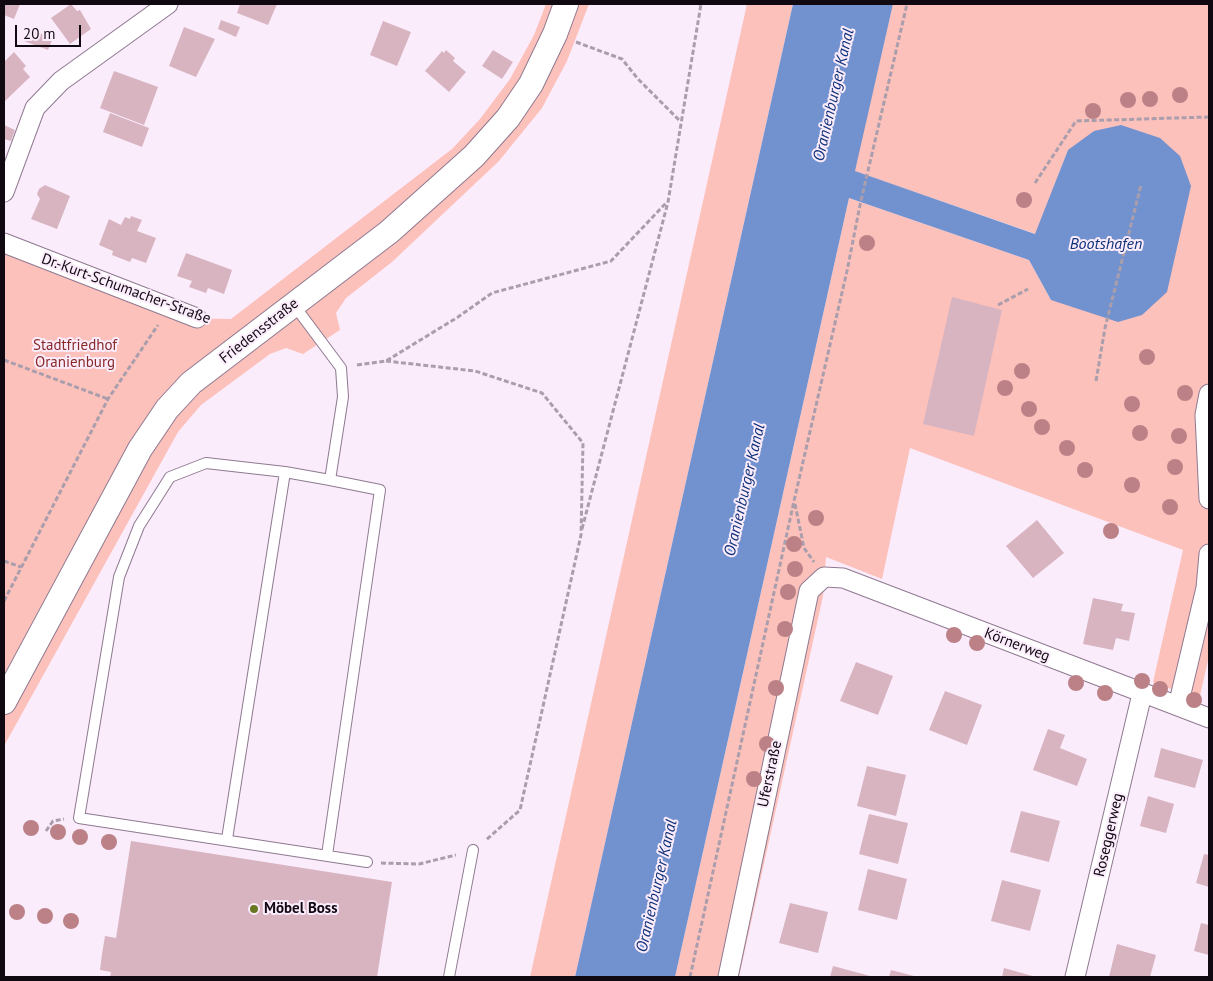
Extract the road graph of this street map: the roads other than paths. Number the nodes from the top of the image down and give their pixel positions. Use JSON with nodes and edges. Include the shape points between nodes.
{"nodes":[{"id":1,"x":566,"y":4,"type":"edge"},
{"id":2,"x":160,"y":5,"type":"edge"},
{"id":3,"x":4,"y":192,"type":"edge"},
{"id":4,"x":4,"y":243,"type":"edge"},
{"id":5,"x":294,"y":304,"type":"junction"},
{"id":6,"x":197,"y":318,"type":"dead end"},
{"id":7,"x":1209,"y":394,"type":"edge"},
{"id":8,"x":285,"y":472,"type":"junction"},
{"id":9,"x":330,"y":480,"type":"junction"},
{"id":10,"x":1209,"y":499,"type":"edge"},
{"id":11,"x":1209,"y":554,"type":"edge"},
{"id":12,"x":824,"y":577,"type":"joint"},
{"id":13,"x":1142,"y":694,"type":"junction"},
{"id":14,"x":4,"y":702,"type":"edge"},
{"id":15,"x":1178,"y":706,"type":"junction"},
{"id":16,"x":1209,"y":718,"type":"edge"},
{"id":17,"x":228,"y":839,"type":"junction"},
{"id":18,"x":473,"y":850,"type":"road end"},
{"id":19,"x":327,"y":856,"type":"junction"},
{"id":20,"x":367,"y":862,"type":"road end"},
{"id":21,"x":449,"y":977,"type":"edge"},
{"id":22,"x":728,"y":977,"type":"edge"},
{"id":23,"x":1075,"y":977,"type":"edge"}],
"edges":[{"from":1,"to":5,"type":"street","name":"Friedensstraße","via":[[531,84],[508,118],[474,156],[389,232]]},
{"from":2,"to":3,"type":"street","via":[[61,82],[35,108]]},
{"from":4,"to":6,"type":"street","name":"Dr.-Kurt-Schumacher-Straße"},
{"from":5,"to":9,"type":"lane","via":[[341,368],[343,397]]},
{"from":5,"to":14,"type":"street","name":"Friedensstraße","via":[[191,383],[167,409],[140,449]]},
{"from":7,"to":10,"type":"street","via":[[1206,415]]},
{"from":8,"to":9,"type":"lane"},
{"from":8,"to":17,"type":"lane"},
{"from":8,"to":17,"type":"lane","via":[[206,463],[170,477],[140,526],[118,577],[79,818]]},
{"from":9,"to":19,"type":"lane","via":[[380,490]]},
{"from":11,"to":15,"type":"street","via":[[1206,588]]},
{"from":12,"to":13,"type":"street","name":"Körnerweg","via":[[843,578]]},
{"from":12,"to":22,"type":"street","name":"Uferstraße","via":[[809,591]]},
{"from":13,"to":15,"type":"street","name":"Körnerweg"},
{"from":13,"to":23,"type":"street","name":"Roseggerweg"},
{"from":15,"to":16,"type":"street","name":"Körnerweg"},
{"from":17,"to":19,"type":"lane"},
{"from":18,"to":21,"type":"lane"},
{"from":19,"to":20,"type":"lane"}]}
